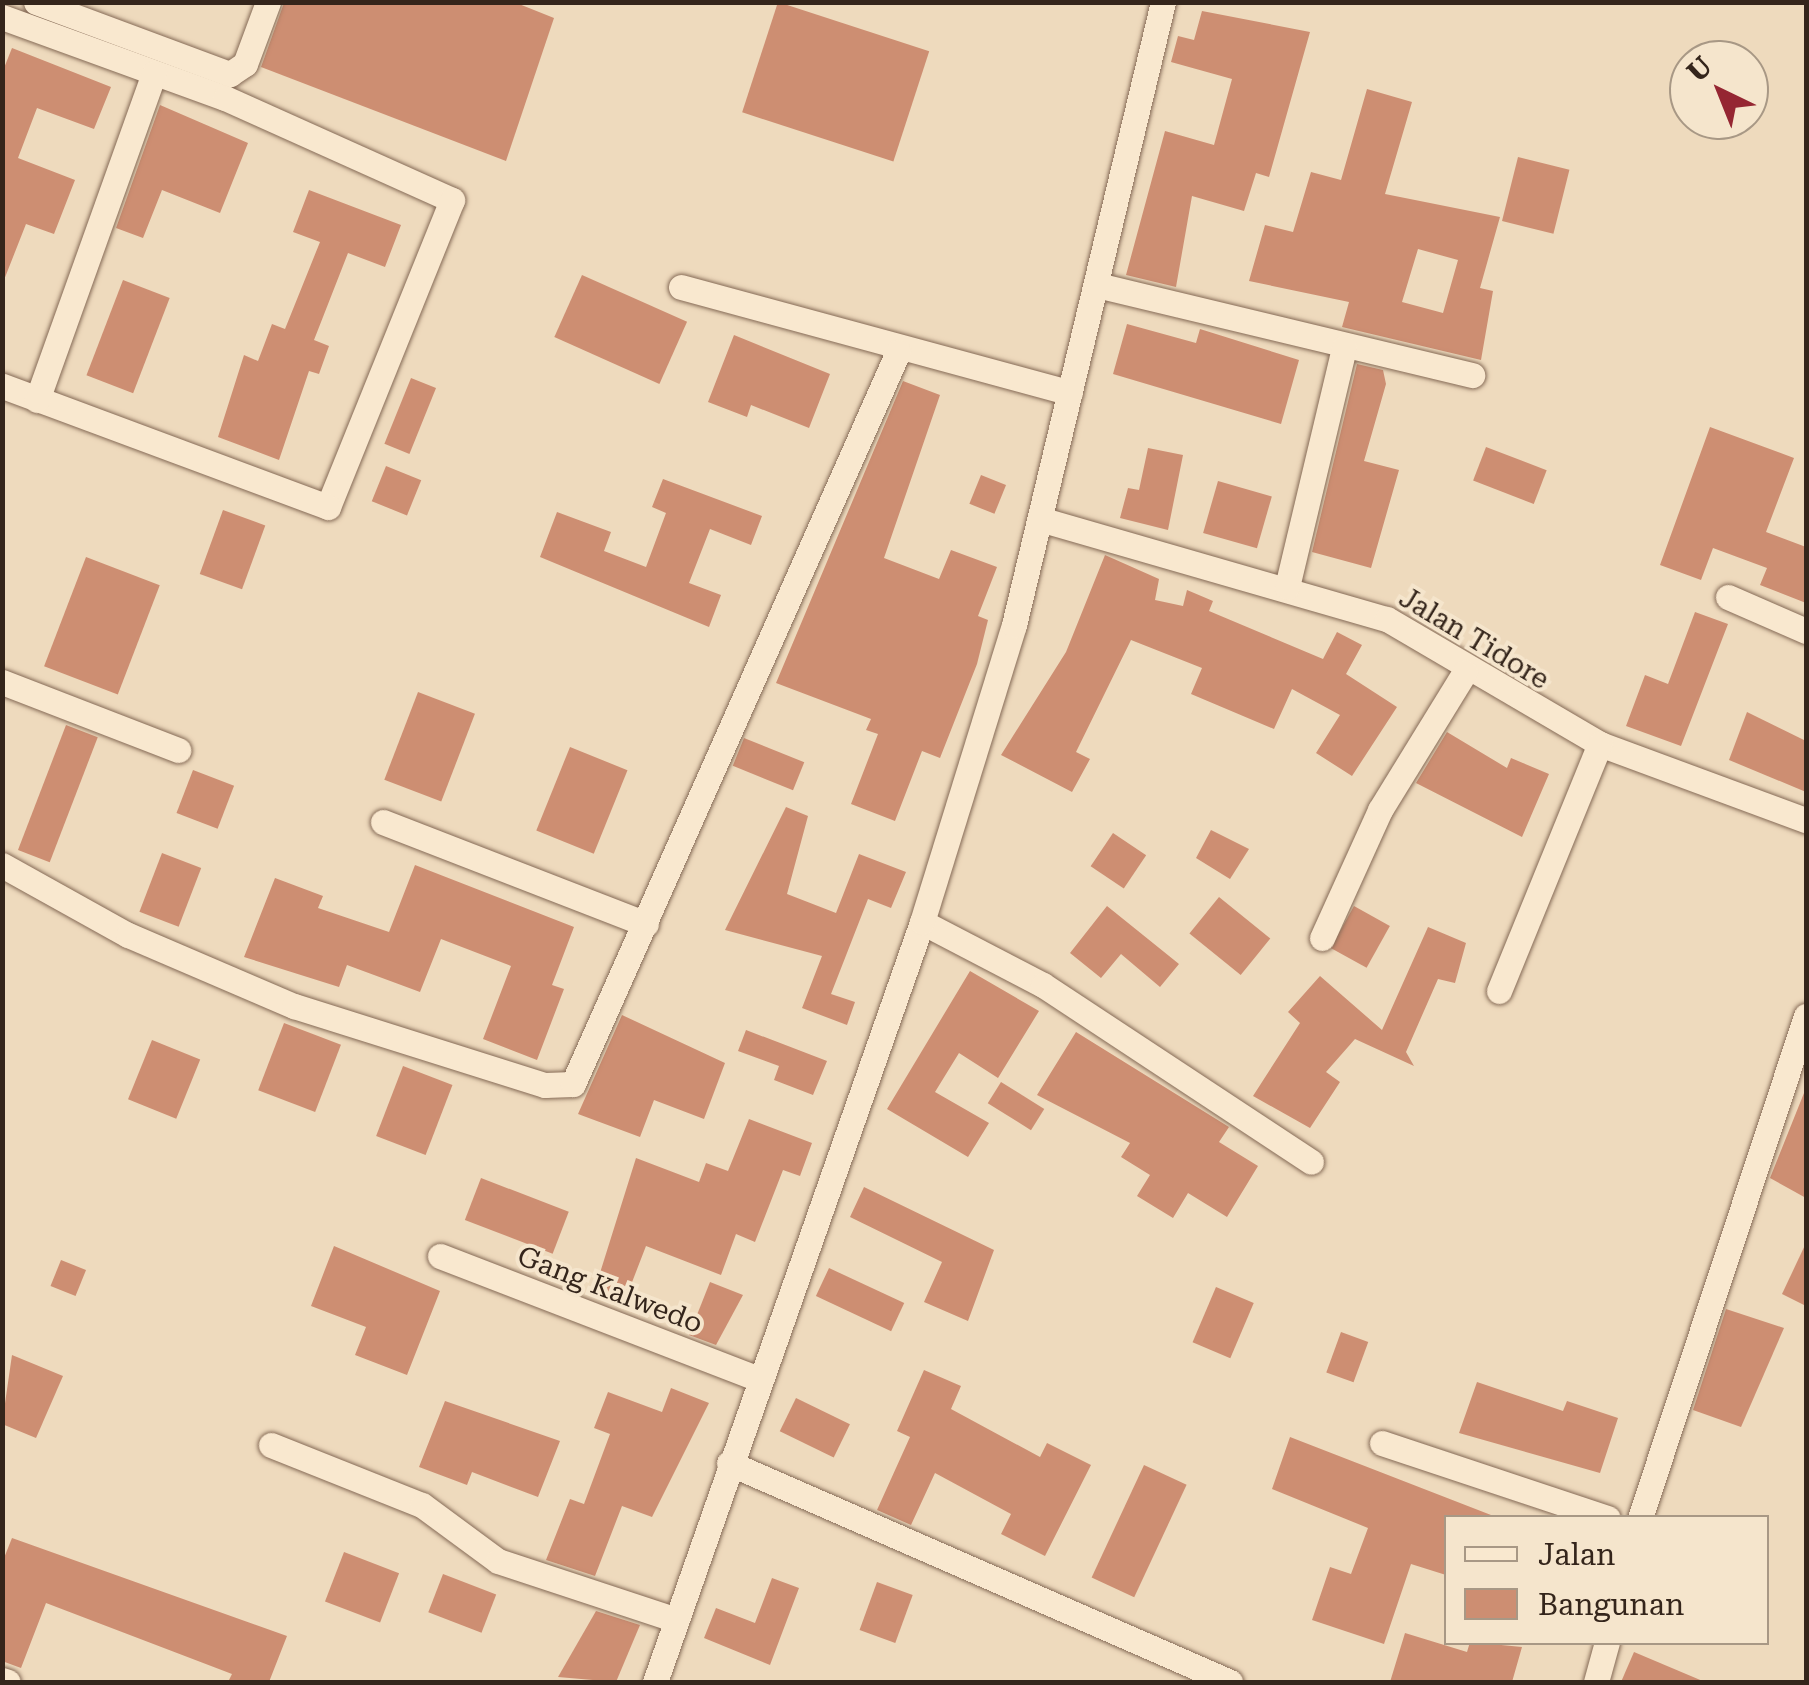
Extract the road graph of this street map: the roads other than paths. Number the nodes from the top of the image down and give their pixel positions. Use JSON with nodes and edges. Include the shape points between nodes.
{"nodes":[{"id":1,"x":36,"y":2,"type":"edge"},
{"id":2,"x":268,"y":2,"type":"edge"},
{"id":3,"x":1164,"y":2,"type":"edge"},
{"id":4,"x":77,"y":10,"type":"edge"},
{"id":5,"x":2,"y":16,"type":"edge"},
{"id":6,"x":154,"y":73,"type":"junction"},
{"id":7,"x":1097,"y":285,"type":"junction"},
{"id":8,"x":680,"y":287,"type":"dead end"},
{"id":9,"x":1344,"y":348,"type":"junction"},
{"id":10,"x":898,"y":352,"type":"junction"},
{"id":11,"x":1472,"y":375,"type":"dead end"},
{"id":12,"x":2,"y":386,"type":"edge"},
{"id":13,"x":1070,"y":394,"type":"junction"},
{"id":14,"x":37,"y":400,"type":"junction"},
{"id":15,"x":1043,"y":520,"type":"junction"},
{"id":16,"x":1287,"y":587,"type":"junction"},
{"id":17,"x":1728,"y":597,"type":"dead end"},
{"id":18,"x":1806,"y":632,"type":"edge"},
{"id":19,"x":1465,"y":672,"type":"junction"},
{"id":20,"x":2,"y":682,"type":"edge"},
{"id":21,"x":1600,"y":744,"type":"junction"},
{"id":22,"x":178,"y":750,"type":"dead end"},
{"id":23,"x":1806,"y":820,"type":"edge"},
{"id":24,"x":383,"y":822,"type":"dead end"},
{"id":25,"x":2,"y":865,"type":"edge"},
{"id":26,"x":922,"y":922,"type":"junction"},
{"id":27,"x":646,"y":924,"type":"junction"},
{"id":28,"x":1322,"y":938,"type":"dead end"},
{"id":29,"x":1498,"y":992,"type":"dead end"},
{"id":30,"x":1806,"y":1016,"type":"edge"},
{"id":31,"x":1310,"y":1162,"type":"dead end"},
{"id":32,"x":440,"y":1256,"type":"dead end"},
{"id":33,"x":759,"y":1379,"type":"junction"},
{"id":34,"x":1382,"y":1443,"type":"dead end"},
{"id":35,"x":272,"y":1445,"type":"dead end"},
{"id":36,"x":729,"y":1463,"type":"junction"},
{"id":37,"x":1599,"y":1515,"type":"edge"},
{"id":38,"x":1641,"y":1515,"type":"edge"},
{"id":39,"x":676,"y":1620,"type":"junction"},
{"id":40,"x":1606,"y":1645,"type":"edge"},
{"id":41,"x":655,"y":1682,"type":"edge"},
{"id":42,"x":1230,"y":1682,"type":"edge"},
{"id":43,"x":1596,"y":1682,"type":"edge"}],
"edges":[{"from":1,"to":4,"type":"street"},
{"from":2,"to":4,"type":"street","via":[[245,64],[230,74]]},
{"from":3,"to":7,"type":"street"},
{"from":5,"to":6,"type":"street"},
{"from":6,"to":14,"type":"street"},
{"from":6,"to":14,"type":"street","via":[[439,188],[449,212],[328,507]]},
{"from":7,"to":9,"type":"street"},
{"from":7,"to":13,"type":"street"},
{"from":8,"to":10,"type":"street"},
{"from":9,"to":11,"type":"street"},
{"from":9,"to":16,"type":"street"},
{"from":10,"to":13,"type":"street"},
{"from":10,"to":27,"type":"street"},
{"from":12,"to":14,"type":"street"},
{"from":13,"to":15,"type":"street"},
{"from":15,"to":16,"type":"street","name":"Jalan Tidore"},
{"from":15,"to":26,"type":"street"},
{"from":16,"to":19,"type":"street","name":"Jalan Tidore","via":[[1387,619]]},
{"from":17,"to":18,"type":"street"},
{"from":19,"to":21,"type":"street","name":"Jalan Tidore"},
{"from":19,"to":28,"type":"street","via":[[1380,810]]},
{"from":20,"to":22,"type":"street"},
{"from":21,"to":23,"type":"street","name":"Jalan Tidore"},
{"from":21,"to":29,"type":"street"},
{"from":24,"to":27,"type":"street"},
{"from":25,"to":27,"type":"street","via":[[128,935],[294,1006],[562,1089],[583,1069]]},
{"from":26,"to":31,"type":"street","via":[[1044,986]]},
{"from":26,"to":33,"type":"street"},
{"from":30,"to":38,"type":"street"},
{"from":32,"to":33,"type":"street","name":"Gang Kalwedo"},
{"from":33,"to":36,"type":"street"},
{"from":34,"to":37,"type":"street"},
{"from":35,"to":39,"type":"street","via":[[422,1505],[498,1561]]},
{"from":36,"to":39,"type":"street"},
{"from":36,"to":42,"type":"street"},
{"from":39,"to":41,"type":"street"},
{"from":40,"to":43,"type":"street"}]}
